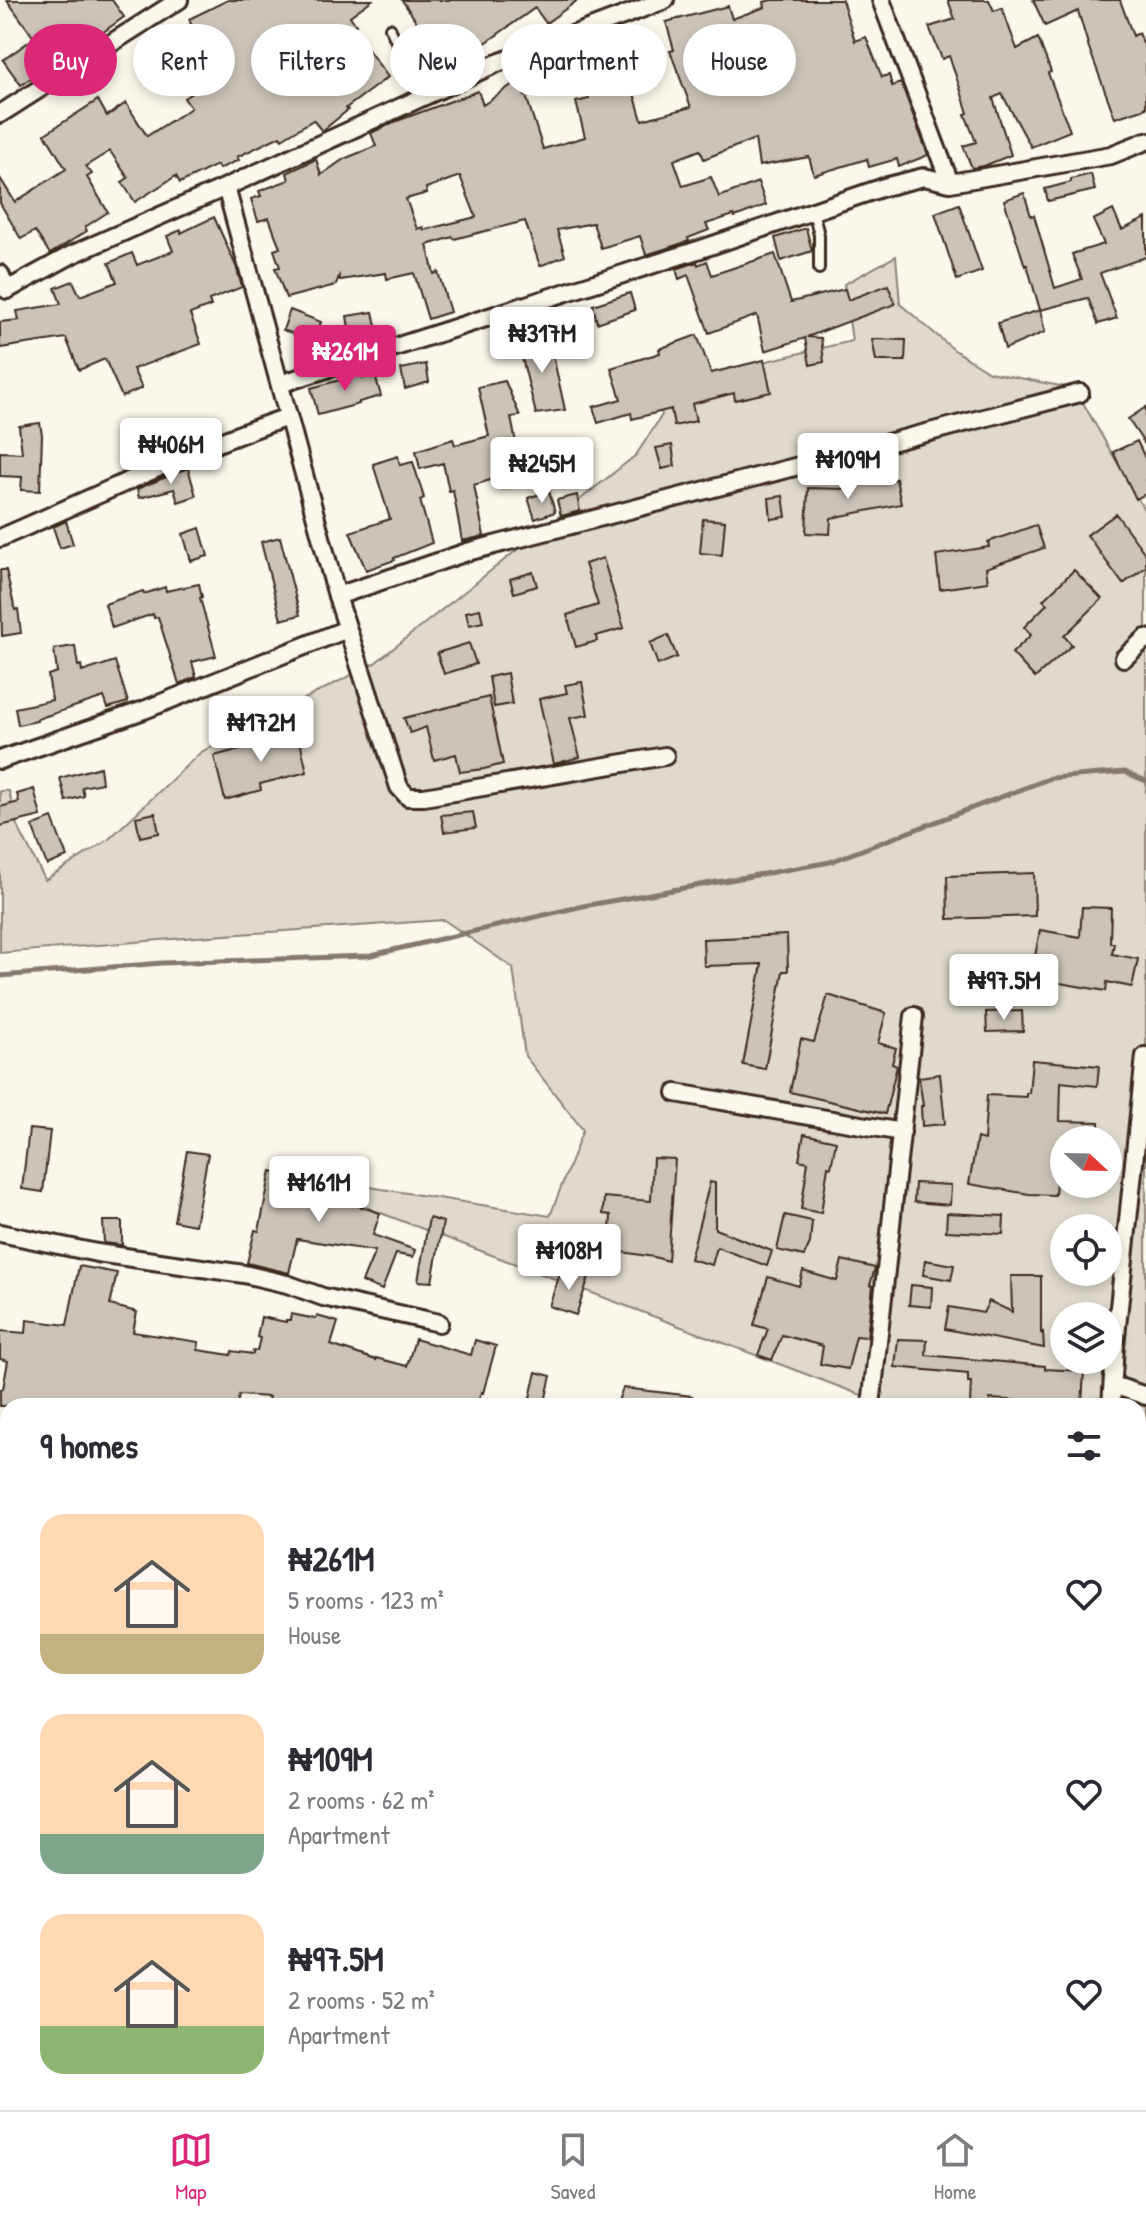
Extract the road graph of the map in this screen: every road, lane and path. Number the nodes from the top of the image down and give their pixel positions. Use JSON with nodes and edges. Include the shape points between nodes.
{"nodes":[{"id":1,"x":179,"y":0,"type":"edge"},
{"id":2,"x":665,"y":0,"type":"edge"},
{"id":3,"x":881,"y":0,"type":"edge"},
{"id":4,"x":422,"y":98,"type":"joint"},
{"id":5,"x":0,"y":114,"type":"edge"},
{"id":6,"x":1146,"y":141,"type":"edge"},
{"id":7,"x":950,"y":183,"type":"junction"},
{"id":8,"x":226,"y":187,"type":"junction"},
{"id":9,"x":813,"y":211,"type":"junction"},
{"id":10,"x":819,"y":269,"type":"dead end"},
{"id":11,"x":2,"y":285,"type":"edge"},
{"id":12,"x":280,"y":384,"type":"junction"},
{"id":13,"x":1080,"y":393,"type":"dead end"},
{"id":14,"x":288,"y":417,"type":"junction"},
{"id":15,"x":0,"y":538,"type":"edge"},
{"id":16,"x":337,"y":596,"type":"junction"},
{"id":17,"x":347,"y":629,"type":"junction"},
{"id":18,"x":1146,"y":638,"type":"edge"},
{"id":19,"x":1124,"y":658,"type":"dead end"},
{"id":20,"x":665,"y":756,"type":"dead end"},
{"id":21,"x":0,"y":760,"type":"edge"},
{"id":22,"x":914,"y":1016,"type":"dead end"},
{"id":23,"x":1145,"y":1056,"type":"edge"},
{"id":24,"x":676,"y":1093,"type":"dead end"},
{"id":25,"x":902,"y":1132,"type":"junction"},
{"id":26,"x":0,"y":1233,"type":"edge"},
{"id":27,"x":439,"y":1323,"type":"dead end"},
{"id":28,"x":1113,"y":1385,"type":"junction"},
{"id":29,"x":1146,"y":1396,"type":"edge"},
{"id":30,"x":872,"y":1398,"type":"edge"},
{"id":31,"x":1112,"y":1398,"type":"edge"}],
"edges":[{"from":1,"to":5,"type":"street"},
{"from":2,"to":4,"type":"street","via":[[495,64]]},
{"from":3,"to":7,"type":"street"},
{"from":4,"to":8,"type":"street"},
{"from":6,"to":7,"type":"street","via":[[1111,155]]},
{"from":7,"to":9,"type":"street","via":[[924,177]]},
{"from":8,"to":11,"type":"street"},
{"from":8,"to":12,"type":"street"},
{"from":9,"to":10,"type":"lane"},
{"from":9,"to":12,"type":"street"},
{"from":12,"to":14,"type":"street"},
{"from":13,"to":16,"type":"street","via":[[467,552]]},
{"from":14,"to":15,"type":"street"},
{"from":14,"to":16,"type":"street"},
{"from":16,"to":17,"type":"street"},
{"from":17,"to":20,"type":"street","via":[[399,787],[408,797]]},
{"from":17,"to":21,"type":"street","via":[[144,710]]},
{"from":18,"to":19,"type":"street"},
{"from":22,"to":25,"type":"street"},
{"from":23,"to":28,"type":"street"},
{"from":24,"to":25,"type":"street"},
{"from":25,"to":30,"type":"street"},
{"from":26,"to":27,"type":"street","via":[[244,1274]]},
{"from":28,"to":29,"type":"street"},
{"from":28,"to":31,"type":"street"}]}
